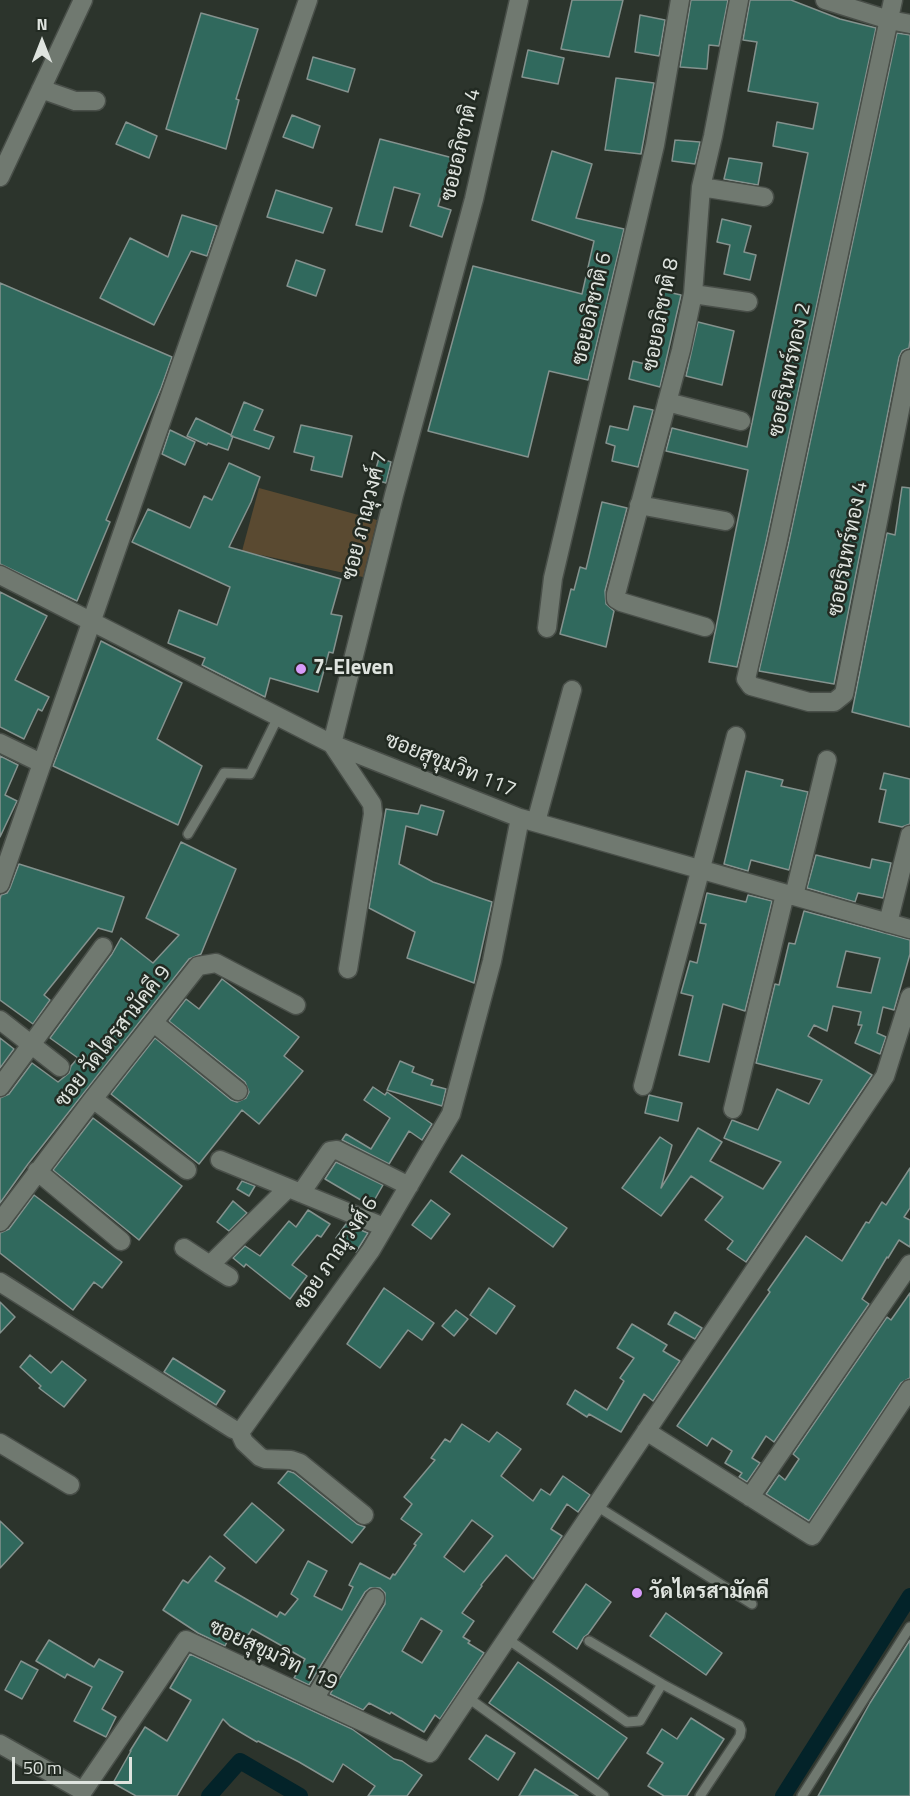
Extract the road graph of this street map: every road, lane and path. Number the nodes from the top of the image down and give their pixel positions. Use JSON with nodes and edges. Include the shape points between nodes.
{"nodes":[{"id":1,"x":83,"y":0,"type":"edge"},
{"id":2,"x":308,"y":0,"type":"edge"},
{"id":3,"x":519,"y":0,"type":"edge"},
{"id":4,"x":680,"y":0,"type":"edge"},
{"id":5,"x":739,"y":0,"type":"edge"},
{"id":6,"x":825,"y":0,"type":"edge"},
{"id":7,"x":893,"y":0,"type":"edge"},
{"id":8,"x":889,"y":20,"type":"junction"},
{"id":9,"x":910,"y":24,"type":"edge"},
{"id":10,"x":41,"y":89,"type":"junction"},
{"id":11,"x":96,"y":101,"type":"dead end"},
{"id":12,"x":0,"y":177,"type":"edge"},
{"id":13,"x":702,"y":187,"type":"junction"},
{"id":14,"x":764,"y":197,"type":"dead end"},
{"id":15,"x":693,"y":294,"type":"junction"},
{"id":16,"x":446,"y":300,"type":"joint"},
{"id":17,"x":748,"y":302,"type":"dead end"},
{"id":18,"x":910,"y":358,"type":"edge"},
{"id":19,"x":667,"y":402,"type":"junction"},
{"id":20,"x":741,"y":422,"type":"dead end"},
{"id":21,"x":639,"y":505,"type":"junction"},
{"id":22,"x":725,"y":521,"type":"dead end"},
{"id":23,"x":0,"y":575,"type":"edge"},
{"id":24,"x":91,"y":622,"type":"junction"},
{"id":25,"x":547,"y":627,"type":"dead end"},
{"id":26,"x":705,"y":627,"type":"dead end"},
{"id":27,"x":572,"y":690,"type":"dead end"},
{"id":28,"x":793,"y":698,"type":"joint"},
{"id":29,"x":278,"y":717,"type":"junction"},
{"id":30,"x":736,"y":736,"type":"dead end"},
{"id":31,"x":0,"y":742,"type":"edge"},
{"id":32,"x":332,"y":744,"type":"junction"},
{"id":33,"x":827,"y":760,"type":"dead end"},
{"id":34,"x":41,"y":763,"type":"junction"},
{"id":35,"x":528,"y":820,"type":"junction"},
{"id":36,"x":188,"y":834,"type":"dead end"},
{"id":37,"x":910,"y":835,"type":"edge"},
{"id":38,"x":7,"y":846,"type":"edge"},
{"id":39,"x":700,"y":869,"type":"junction"},
{"id":40,"x":0,"y":884,"type":"edge"},
{"id":41,"x":790,"y":895,"type":"junction"},
{"id":42,"x":888,"y":923,"type":"junction"},
{"id":43,"x":910,"y":929,"type":"edge"},
{"id":44,"x":102,"y":947,"type":"dead end"},
{"id":45,"x":348,"y":969,"type":"dead end"},
{"id":46,"x":910,"y":997,"type":"edge"},
{"id":47,"x":296,"y":1005,"type":"dead end"},
{"id":48,"x":0,"y":1020,"type":"edge"},
{"id":49,"x":154,"y":1023,"type":"junction"},
{"id":50,"x":30,"y":1044,"type":"junction"},
{"id":51,"x":60,"y":1067,"type":"dead end"},
{"id":52,"x":643,"y":1086,"type":"dead end"},
{"id":53,"x":0,"y":1087,"type":"edge"},
{"id":54,"x":238,"y":1091,"type":"dead end"},
{"id":55,"x":93,"y":1099,"type":"junction"},
{"id":56,"x":733,"y":1109,"type":"dead end"},
{"id":57,"x":220,"y":1161,"type":"dead end"},
{"id":58,"x":187,"y":1170,"type":"dead end"},
{"id":59,"x":37,"y":1171,"type":"junction"},
{"id":60,"x":408,"y":1186,"type":"junction"},
{"id":61,"x":294,"y":1191,"type":"junction"},
{"id":62,"x":0,"y":1222,"type":"edge"},
{"id":63,"x":384,"y":1227,"type":"junction"},
{"id":64,"x":121,"y":1241,"type":"dead end"},
{"id":65,"x":184,"y":1248,"type":"dead end"},
{"id":66,"x":910,"y":1264,"type":"edge"},
{"id":67,"x":210,"y":1265,"type":"junction"},
{"id":68,"x":229,"y":1277,"type":"dead end"},
{"id":69,"x":0,"y":1282,"type":"edge"},
{"id":70,"x":910,"y":1389,"type":"edge"},
{"id":71,"x":239,"y":1431,"type":"junction"},
{"id":72,"x":646,"y":1431,"type":"junction"},
{"id":73,"x":0,"y":1443,"type":"edge"},
{"id":74,"x":70,"y":1485,"type":"dead end"},
{"id":75,"x":750,"y":1497,"type":"junction"},
{"id":76,"x":596,"y":1505,"type":"junction"},
{"id":77,"x":364,"y":1515,"type":"dead end"},
{"id":78,"x":375,"y":1598,"type":"dead end"},
{"id":79,"x":752,"y":1604,"type":"dead end"},
{"id":80,"x":910,"y":1627,"type":"edge"},
{"id":81,"x":506,"y":1638,"type":"junction"},
{"id":82,"x":590,"y":1641,"type":"dead end"},
{"id":83,"x":662,"y":1684,"type":"junction"},
{"id":84,"x":467,"y":1697,"type":"junction"},
{"id":85,"x":314,"y":1699,"type":"junction"},
{"id":86,"x":0,"y":1744,"type":"edge"},
{"id":87,"x":88,"y":1793,"type":"edge"},
{"id":88,"x":604,"y":1796,"type":"edge"},
{"id":89,"x":700,"y":1796,"type":"edge"},
{"id":90,"x":802,"y":1796,"type":"edge"}],
"edges":[{"from":1,"to":10,"type":"street"},
{"from":2,"to":24,"type":"street"},
{"from":3,"to":16,"type":"street","name":"ซอยอภิชาติ 4","via":[[474,199]]},
{"from":4,"to":25,"type":"street","name":"ซอยอภิชาติ 6","via":[[655,145],[553,578]]},
{"from":5,"to":13,"type":"street","name":"ซอยอภิชาติ 8"},
{"from":6,"to":8,"type":"street"},
{"from":7,"to":8,"type":"street"},
{"from":8,"to":9,"type":"street"},
{"from":8,"to":28,"type":"street","name":"ซอยรินทร์ทอง 2","via":[[746,679],[757,689]]},
{"from":10,"to":11,"type":"street","via":[[75,101]]},
{"from":10,"to":12,"type":"street"},
{"from":13,"to":14,"type":"street"},
{"from":13,"to":15,"type":"street","name":"ซอยอภิชาติ 8"},
{"from":15,"to":17,"type":"street"},
{"from":15,"to":19,"type":"street","name":"ซอยอภิชาติ 8"},
{"from":16,"to":32,"type":"street","name":"ซอย ภาณุวงศ์ 7"},
{"from":18,"to":28,"type":"street","name":"ซอยรินทร์ทอง 4","via":[[844,694],[834,702]]},
{"from":19,"to":20,"type":"street"},
{"from":19,"to":21,"type":"street","name":"ซอยอภิชาติ 8"},
{"from":21,"to":22,"type":"street"},
{"from":21,"to":26,"type":"street","name":"ซอยอภิชาติ 8","via":[[616,598]]},
{"from":23,"to":24,"type":"street","name":"ซอยสุขุมวิท 117"},
{"from":24,"to":29,"type":"street","name":"ซอยสุขุมวิท 117"},
{"from":24,"to":34,"type":"street"},
{"from":27,"to":35,"type":"street","name":"ซอย ภาณุวงศ์ 6"},
{"from":29,"to":32,"type":"street","name":"ซอยสุขุมวิท 117"},
{"from":29,"to":36,"type":"lane","via":[[250,774],[224,773]]},
{"from":30,"to":39,"type":"street"},
{"from":31,"to":34,"type":"street"},
{"from":32,"to":35,"type":"street","name":"ซอยสุขุมวิท 117"},
{"from":32,"to":45,"type":"street","via":[[372,804],[373,814]]},
{"from":33,"to":41,"type":"street"},
{"from":34,"to":38,"type":"street"},
{"from":35,"to":39,"type":"street","name":"ซอยสุขุมวิท 117"},
{"from":35,"to":60,"type":"street","name":"ซอย ภาณุวงศ์ 6","via":[[451,1114]]},
{"from":37,"to":42,"type":"street"},
{"from":38,"to":40,"type":"street"},
{"from":39,"to":41,"type":"street","name":"ซอยสุขุมวิท 117"},
{"from":39,"to":52,"type":"street"},
{"from":41,"to":42,"type":"street","name":"ซอยสุขุมวิท 117"},
{"from":41,"to":56,"type":"street"},
{"from":42,"to":43,"type":"street","name":"ซอยสุขุมวิท 117"},
{"from":44,"to":50,"type":"street"},
{"from":46,"to":72,"type":"street","via":[[885,1076]]},
{"from":47,"to":49,"type":"street","name":"ซอย วัดไตรสามัคคี 9","via":[[225,966],[208,963],[198,966]]},
{"from":48,"to":50,"type":"street"},
{"from":49,"to":54,"type":"street"},
{"from":49,"to":55,"type":"street","name":"ซอย วัดไตรสามัคคี 9"},
{"from":50,"to":51,"type":"street"},
{"from":50,"to":53,"type":"street"},
{"from":55,"to":58,"type":"street"},
{"from":55,"to":59,"type":"street","name":"ซอย วัดไตรสามัคคี 9"},
{"from":57,"to":61,"type":"street"},
{"from":59,"to":62,"type":"street","name":"ซอย วัดไตรสามัคคี 9"},
{"from":59,"to":64,"type":"street"},
{"from":60,"to":61,"type":"street","via":[[337,1150],[330,1151]]},
{"from":60,"to":63,"type":"street","name":"ซอย ภาณุวงศ์ 6"},
{"from":61,"to":63,"type":"street"},
{"from":61,"to":67,"type":"street"},
{"from":63,"to":71,"type":"street","name":"ซอย ภาณุวงศ์ 6"},
{"from":65,"to":67,"type":"street"},
{"from":66,"to":75,"type":"street"},
{"from":67,"to":68,"type":"street"},
{"from":69,"to":71,"type":"street"},
{"from":70,"to":75,"type":"street","via":[[812,1536]]},
{"from":71,"to":77,"type":"street","via":[[244,1442],[260,1457],[300,1463]]},
{"from":72,"to":75,"type":"street"},
{"from":72,"to":76,"type":"street"},
{"from":73,"to":74,"type":"street"},
{"from":76,"to":79,"type":"lane"},
{"from":76,"to":81,"type":"street"},
{"from":78,"to":85,"type":"street"},
{"from":80,"to":90,"type":"lane"},
{"from":81,"to":83,"type":"lane","via":[[627,1722],[640,1720]]},
{"from":81,"to":84,"type":"street"},
{"from":82,"to":83,"type":"lane"},
{"from":83,"to":89,"type":"lane","via":[[735,1723],[741,1730]]},
{"from":84,"to":85,"type":"street","name":"ซอยสุขุมวิท 119","via":[[430,1753]]},
{"from":84,"to":88,"type":"lane"},
{"from":85,"to":87,"type":"street","name":"ซอยสุขุมวิท 119","via":[[186,1640]]},
{"from":86,"to":87,"type":"street","name":"ซอยสุขุมวิท 119"}]}
